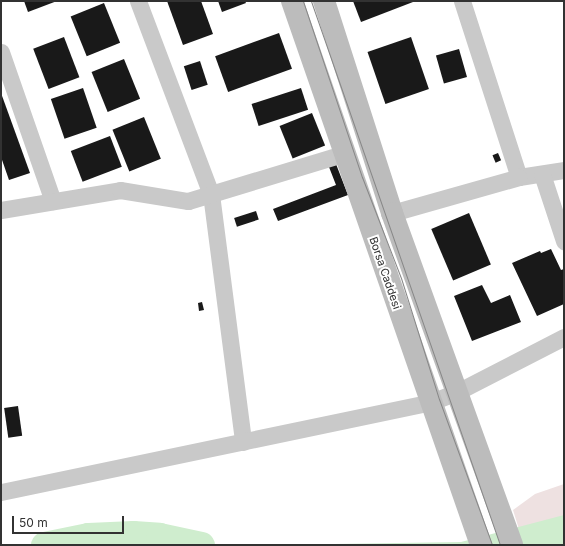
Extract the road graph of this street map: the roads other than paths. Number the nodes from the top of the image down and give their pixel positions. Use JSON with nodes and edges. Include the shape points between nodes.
{"nodes":[{"id":1,"x":138,"y":1,"type":"edge"},
{"id":2,"x":292,"y":1,"type":"edge"},
{"id":3,"x":324,"y":1,"type":"edge"},
{"id":4,"x":462,"y":1,"type":"edge"},
{"id":5,"x":1,"y":52,"type":"edge"},
{"id":6,"x":343,"y":154,"type":"junction"},
{"id":7,"x":564,"y":170,"type":"edge"},
{"id":8,"x":542,"y":174,"type":"junction"},
{"id":9,"x":519,"y":176,"type":"junction"},
{"id":10,"x":211,"y":194,"type":"junction"},
{"id":11,"x":53,"y":201,"type":"junction"},
{"id":12,"x":1,"y":210,"type":"edge"},
{"id":13,"x":392,"y":212,"type":"junction"},
{"id":14,"x":564,"y":241,"type":"edge"},
{"id":15,"x":564,"y":336,"type":"edge"},
{"id":16,"x":457,"y":392,"type":"junction"},
{"id":17,"x":431,"y":402,"type":"junction"},
{"id":18,"x":243,"y":442,"type":"junction"},
{"id":19,"x":1,"y":492,"type":"edge"},
{"id":20,"x":481,"y":545,"type":"edge"},
{"id":21,"x":512,"y":545,"type":"edge"}],
"edges":[{"from":1,"to":10,"type":"street"},
{"from":2,"to":6,"type":"main road","name":"Borsa Caddesi"},
{"from":3,"to":13,"type":"main road"},
{"from":4,"to":9,"type":"street"},
{"from":5,"to":11,"type":"street"},
{"from":6,"to":10,"type":"street"},
{"from":6,"to":17,"type":"main road","name":"Borsa Caddesi"},
{"from":7,"to":8,"type":"street"},
{"from":8,"to":9,"type":"street"},
{"from":8,"to":14,"type":"street"},
{"from":9,"to":13,"type":"street"},
{"from":10,"to":11,"type":"street","via":[[188,201],[120,190]]},
{"from":10,"to":18,"type":"street"},
{"from":11,"to":12,"type":"street"},
{"from":13,"to":16,"type":"main road"},
{"from":15,"to":16,"type":"street"},
{"from":16,"to":17,"type":"street"},
{"from":16,"to":21,"type":"main road"},
{"from":17,"to":18,"type":"street"},
{"from":17,"to":20,"type":"main road","name":"Borsa Caddesi"},
{"from":18,"to":19,"type":"street"}]}
